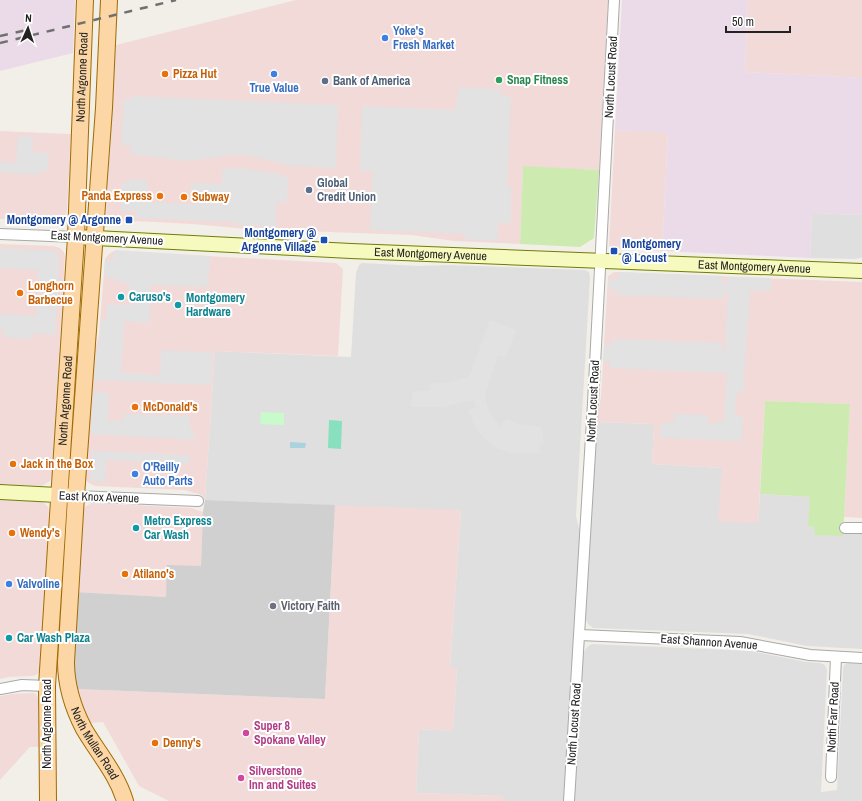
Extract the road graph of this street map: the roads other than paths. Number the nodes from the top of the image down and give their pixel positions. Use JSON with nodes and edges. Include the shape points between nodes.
{"nodes":[{"id":1,"x":85,"y":0,"type":"edge"},
{"id":2,"x":109,"y":0,"type":"edge"},
{"id":3,"x":614,"y":0,"type":"edge"},
{"id":4,"x":0,"y":234,"type":"edge"},
{"id":5,"x":76,"y":237,"type":"junction"},
{"id":6,"x":95,"y":238,"type":"junction"},
{"id":7,"x":601,"y":261,"type":"junction"},
{"id":8,"x":862,"y":271,"type":"edge"},
{"id":9,"x":0,"y":492,"type":"edge"},
{"id":10,"x":59,"y":495,"type":"junction"},
{"id":11,"x":76,"y":496,"type":"junction"},
{"id":12,"x":198,"y":501,"type":"dead end"},
{"id":13,"x":845,"y":528,"type":"dead end"},
{"id":14,"x":862,"y":528,"type":"edge"},
{"id":15,"x":51,"y":610,"type":"junction"},
{"id":16,"x":580,"y":635,"type":"junction"},
{"id":17,"x":836,"y":657,"type":"junction"},
{"id":18,"x":862,"y":658,"type":"edge"},
{"id":19,"x":47,"y":686,"type":"junction"},
{"id":20,"x":0,"y":689,"type":"edge"},
{"id":21,"x":68,"y":689,"type":"junction"},
{"id":22,"x":830,"y":777,"type":"dead end"},
{"id":23,"x":48,"y":801,"type":"edge"},
{"id":24,"x":125,"y":801,"type":"edge"},
{"id":25,"x":569,"y":801,"type":"edge"}],
"edges":[{"from":1,"to":5,"type":"main road","name":"North Argonne Road"},
{"from":2,"to":6,"type":"main road","name":"North Argonne Road"},
{"from":3,"to":7,"type":"street","name":"North Locust Road"},
{"from":4,"to":5,"type":"street","name":"East Montgomery Avenue"},
{"from":5,"to":6,"type":"main road","name":"East Montgomery Avenue"},
{"from":5,"to":10,"type":"main road","name":"North Argonne Road"},
{"from":6,"to":7,"type":"main road","name":"East Montgomery Avenue"},
{"from":6,"to":11,"type":"main road","name":"North Argonne Road"},
{"from":7,"to":8,"type":"main road","name":"East Montgomery Avenue"},
{"from":7,"to":16,"type":"street","name":"North Locust Road"},
{"from":9,"to":10,"type":"main road","name":"East Knox Avenue"},
{"from":10,"to":11,"type":"main road","name":"East Knox Avenue"},
{"from":10,"to":15,"type":"main road","name":"North Argonne Road"},
{"from":11,"to":12,"type":"street","name":"East Knox Avenue"},
{"from":11,"to":21,"type":"main road","name":"North Argonne Road","via":[[66,647]]},
{"from":13,"to":14,"type":"street"},
{"from":15,"to":19,"type":"main road","name":"North Argonne Road"},
{"from":15,"to":21,"type":"main road","via":[[57,627],[57,672],[64,688]]},
{"from":16,"to":17,"type":"street","name":"East Shannon Avenue","via":[[740,642],[795,653]]},
{"from":16,"to":25,"type":"street","name":"North Locust Road"},
{"from":17,"to":18,"type":"street","name":"East Shannon Avenue"},
{"from":17,"to":22,"type":"street","name":"North Farr Road"},
{"from":19,"to":20,"type":"street","via":[[22,685]]},
{"from":19,"to":23,"type":"main road","name":"North Argonne Road"},
{"from":21,"to":24,"type":"main road","name":"North Mullan Road","via":[[84,729],[116,781]]}]}
